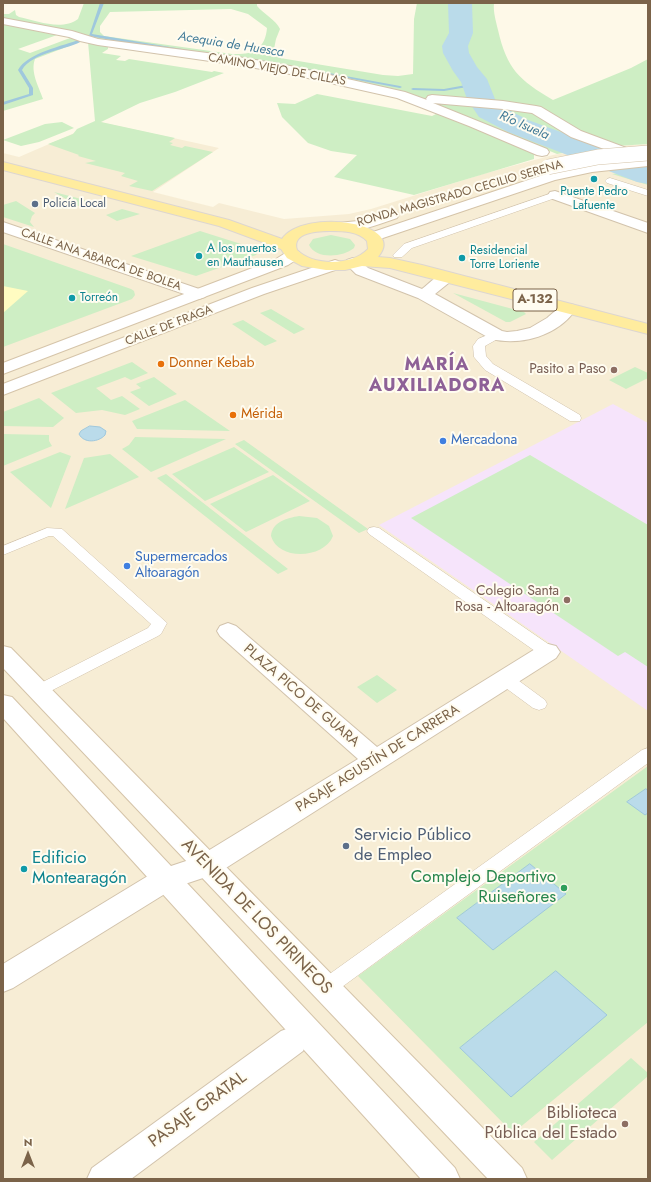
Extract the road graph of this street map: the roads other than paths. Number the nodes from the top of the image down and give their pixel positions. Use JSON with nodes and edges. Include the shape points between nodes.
{"nodes":[{"id":1,"x":3,"y":20,"type":"edge"},
{"id":2,"x":401,"y":95,"type":"junction"},
{"id":3,"x":542,"y":152,"type":"dead end"},
{"id":4,"x":648,"y":153,"type":"edge"},
{"id":5,"x":648,"y":161,"type":"edge"},
{"id":6,"x":3,"y":166,"type":"edge"},
{"id":7,"x":610,"y":181,"type":"dead end"},
{"id":8,"x":648,"y":193,"type":"edge"},
{"id":9,"x":555,"y":195,"type":"joint"},
{"id":10,"x":224,"y":223,"type":"junction"},
{"id":11,"x":343,"y":226,"type":"junction"},
{"id":12,"x":3,"y":227,"type":"edge"},
{"id":13,"x":648,"y":228,"type":"edge"},
{"id":14,"x":307,"y":229,"type":"junction"},
{"id":15,"x":373,"y":238,"type":"junction"},
{"id":16,"x":290,"y":250,"type":"junction"},
{"id":17,"x":398,"y":255,"type":"junction"},
{"id":18,"x":357,"y":262,"type":"junction"},
{"id":19,"x":335,"y":265,"type":"junction"},
{"id":20,"x":422,"y":270,"type":"junction"},
{"id":21,"x":448,"y":277,"type":"junction"},
{"id":22,"x":199,"y":294,"type":"junction"},
{"id":23,"x":424,"y":295,"type":"junction"},
{"id":24,"x":568,"y":309,"type":"junction"},
{"id":25,"x":648,"y":329,"type":"edge"},
{"id":26,"x":497,"y":335,"type":"junction"},
{"id":27,"x":3,"y":369,"type":"edge"},
{"id":28,"x":3,"y":390,"type":"edge"},
{"id":29,"x":574,"y":418,"type":"dead end"},
{"id":30,"x":374,"y":530,"type":"dead end"},
{"id":31,"x":3,"y":551,"type":"edge"},
{"id":32,"x":228,"y":631,"type":"dead end"},
{"id":33,"x":548,"y":652,"type":"joint"},
{"id":34,"x":3,"y":654,"type":"edge"},
{"id":35,"x":505,"y":679,"type":"junction"},
{"id":36,"x":38,"y":691,"type":"junction"},
{"id":37,"x":3,"y":703,"type":"edge"},
{"id":38,"x":539,"y":704,"type":"dead end"},
{"id":39,"x":648,"y":754,"type":"edge"},
{"id":40,"x":375,"y":760,"type":"junction"},
{"id":41,"x":208,"y":865,"type":"junction"},
{"id":42,"x":166,"y":879,"type":"junction"},
{"id":43,"x":3,"y":978,"type":"edge"},
{"id":44,"x":324,"y":989,"type":"junction"},
{"id":45,"x":292,"y":1041,"type":"dead end"},
{"id":46,"x":104,"y":1179,"type":"edge"},
{"id":47,"x":443,"y":1179,"type":"edge"},
{"id":48,"x":510,"y":1179,"type":"edge"}],
"edges":[{"from":1,"to":2,"type":"street","name":"CAMINO VIEJO DE CILLAS","via":[[98,42],[290,70]]},
{"from":2,"to":3,"type":"street","name":"CAMINO VIEJO DE CILLAS","via":[[474,122]]},
{"from":2,"to":5,"type":"street","via":[[536,110],[576,134]]},
{"from":4,"to":11,"type":"street","name":"RONDA MAGISTRADO CECILIO SERENA","bridge":true,"via":[[598,157],[548,167],[359,225]]},
{"from":5,"to":15,"type":"street","name":"RONDA MAGISTRADO CECILIO SERENA","via":[[561,175]]},
{"from":6,"to":10,"type":"main road","number":"A-132"},
{"from":7,"to":8,"type":"lane"},
{"from":9,"to":13,"type":"street"},
{"from":9,"to":17,"type":"lane","via":[[408,246]]},
{"from":10,"to":14,"type":"main road","number":"A-132"},
{"from":10,"to":16,"type":"main road","number":"A-132"},
{"from":11,"to":14,"type":"main road","number":"A-132"},
{"from":11,"to":15,"type":"main road","number":"A-132","via":[[360,230]]},
{"from":12,"to":22,"type":"street","name":"CALLE ANA ABARCA DE BOLEA"},
{"from":14,"to":16,"type":"main road","number":"A-132","via":[[290,239]]},
{"from":15,"to":17,"type":"main road","number":"A-132"},
{"from":15,"to":18,"type":"main road","via":[[375,251]]},
{"from":16,"to":19,"type":"main road","number":"A-132","via":[[311,263]]},
{"from":16,"to":22,"type":"street","name":"CALLE DE FRAGA","via":[[282,262]]},
{"from":17,"to":20,"type":"main road","number":"A-132"},
{"from":18,"to":19,"type":"main road","number":"A-132"},
{"from":18,"to":20,"type":"main road","number":"A-132","via":[[390,263]]},
{"from":18,"to":23,"type":"street","via":[[362,271]]},
{"from":19,"to":28,"type":"street","name":"CALLE DE FRAGA","via":[[258,291]]},
{"from":20,"to":21,"type":"main road","number":"A-132"},
{"from":21,"to":23,"type":"street"},
{"from":21,"to":24,"type":"main road","number":"A-132"},
{"from":22,"to":27,"type":"street","name":"CALLE DE FRAGA"},
{"from":23,"to":26,"type":"street"},
{"from":24,"to":25,"type":"main road","number":"A-132"},
{"from":24,"to":26,"type":"street","via":[[556,321],[522,337]]},
{"from":26,"to":29,"type":"lane","via":[[479,346],[478,351],[484,362],[499,374]]},
{"from":30,"to":33,"type":"lane"},
{"from":31,"to":36,"type":"lane","via":[[47,532],[57,532],[159,623],[153,632]]},
{"from":32,"to":40,"type":"street","name":"PLAZA PICO DE GUARA"},
{"from":33,"to":35,"type":"street","name":"PASAJE AGUSTÍN DE CARRERA"},
{"from":34,"to":36,"type":"street","name":"AVENIDA DE LOS PIRINEOS"},
{"from":35,"to":38,"type":"lane"},
{"from":35,"to":40,"type":"street","name":"PASAJE AGUSTÍN DE CARRERA"},
{"from":36,"to":41,"type":"street","name":"AVENIDA DE LOS PIRINEOS"},
{"from":37,"to":42,"type":"street"},
{"from":39,"to":44,"type":"lane"},
{"from":40,"to":41,"type":"street","name":"PASAJE AGUSTÍN DE CARRERA"},
{"from":41,"to":42,"type":"street","name":"PASAJE AGUSTÍN DE CARRERA"},
{"from":41,"to":44,"type":"street","name":"AVENIDA DE LOS PIRINEOS"},
{"from":42,"to":43,"type":"street","name":"PASAJE AGUSTÍN DE CARRERA"},
{"from":42,"to":47,"type":"street"},
{"from":44,"to":48,"type":"street","name":"AVENIDA DE LOS PIRINEOS"},
{"from":45,"to":46,"type":"street","name":"PASAJE GRATAL"}]}
